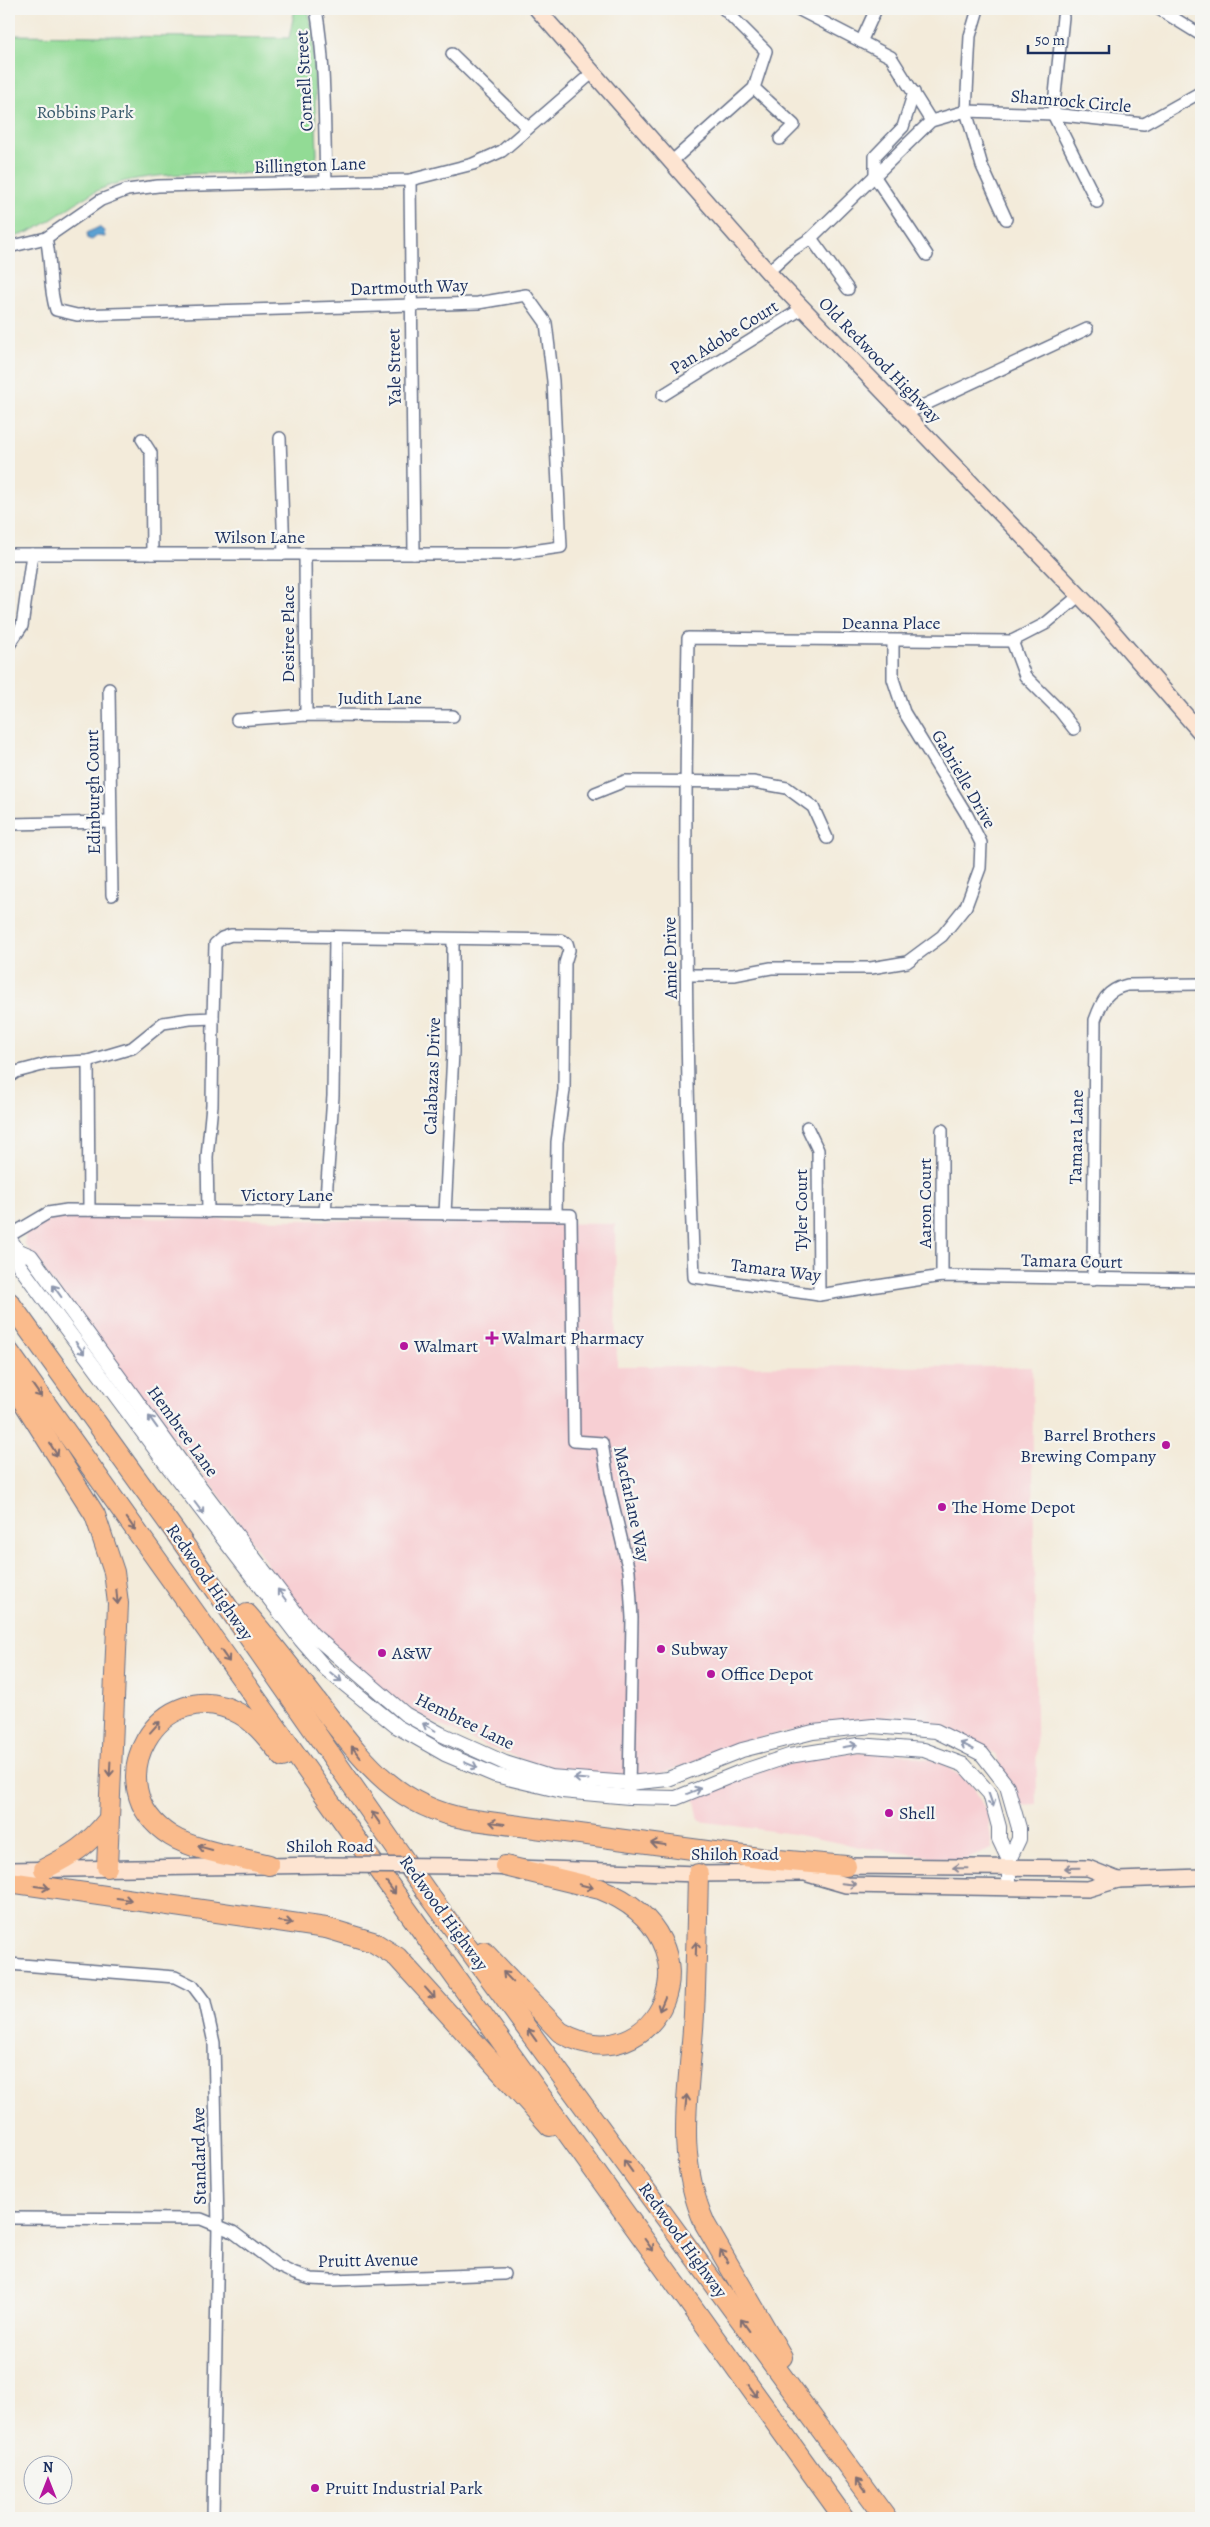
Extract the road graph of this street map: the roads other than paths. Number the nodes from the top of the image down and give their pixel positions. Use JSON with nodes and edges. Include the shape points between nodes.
{"nodes":[{"id":1,"x":316,"y":9,"type":"edge"},
{"id":2,"x":537,"y":9,"type":"edge"},
{"id":3,"x":724,"y":9,"type":"edge"},
{"id":4,"x":798,"y":9,"type":"edge"},
{"id":5,"x":876,"y":9,"type":"edge"},
{"id":6,"x":978,"y":9,"type":"edge"},
{"id":7,"x":1158,"y":9,"type":"edge"},
{"id":8,"x":1063,"y":17,"type":"dead end"},
{"id":9,"x":1201,"y":35,"type":"edge"},
{"id":10,"x":861,"y":42,"type":"junction"},
{"id":11,"x":452,"y":54,"type":"dead end"},
{"id":12,"x":592,"y":73,"type":"junction"},
{"id":13,"x":754,"y":88,"type":"junction"},
{"id":14,"x":914,"y":92,"type":"junction"},
{"id":15,"x":1201,"y":92,"type":"edge"},
{"id":16,"x":966,"y":111,"type":"junction"},
{"id":17,"x":1053,"y":114,"type":"junction"},
{"id":18,"x":931,"y":122,"type":"junction"},
{"id":19,"x":528,"y":128,"type":"junction"},
{"id":20,"x":780,"y":139,"type":"dead end"},
{"id":21,"x":671,"y":162,"type":"junction"},
{"id":22,"x":875,"y":176,"type":"junction"},
{"id":23,"x":410,"y":180,"type":"junction"},
{"id":24,"x":326,"y":182,"type":"junction"},
{"id":25,"x":1097,"y":202,"type":"dead end"},
{"id":26,"x":1006,"y":219,"type":"dead end"},
{"id":27,"x":46,"y":238,"type":"junction"},
{"id":28,"x":811,"y":238,"type":"junction"},
{"id":29,"x":9,"y":247,"type":"edge"},
{"id":30,"x":927,"y":255,"type":"dead end"},
{"id":31,"x":768,"y":272,"type":"junction"},
{"id":32,"x":848,"y":289,"type":"dead end"},
{"id":33,"x":411,"y":304,"type":"junction"},
{"id":34,"x":803,"y":308,"type":"junction"},
{"id":35,"x":1087,"y":329,"type":"dead end"},
{"id":36,"x":662,"y":395,"type":"dead end"},
{"id":37,"x":905,"y":414,"type":"junction"},
{"id":38,"x":280,"y":438,"type":"dead end"},
{"id":39,"x":142,"y":439,"type":"dead end"},
{"id":40,"x":9,"y":554,"type":"edge"},
{"id":41,"x":32,"y":554,"type":"junction"},
{"id":42,"x":152,"y":554,"type":"junction"},
{"id":43,"x":284,"y":554,"type":"junction"},
{"id":44,"x":305,"y":554,"type":"junction"},
{"id":45,"x":414,"y":554,"type":"junction"},
{"id":46,"x":510,"y":554,"type":"joint"},
{"id":47,"x":1080,"y":595,"type":"junction"},
{"id":48,"x":688,"y":638,"type":"joint"},
{"id":49,"x":893,"y":640,"type":"junction"},
{"id":50,"x":1012,"y":641,"type":"junction"},
{"id":51,"x":9,"y":645,"type":"edge"},
{"id":52,"x":108,"y":689,"type":"dead end"},
{"id":53,"x":306,"y":715,"type":"junction"},
{"id":54,"x":453,"y":716,"type":"dead end"},
{"id":55,"x":237,"y":720,"type":"dead end"},
{"id":56,"x":1074,"y":729,"type":"dead end"},
{"id":57,"x":1201,"y":733,"type":"edge"},
{"id":58,"x":685,"y":782,"type":"junction"},
{"id":59,"x":595,"y":794,"type":"dead end"},
{"id":60,"x":110,"y":822,"type":"junction"},
{"id":61,"x":9,"y":824,"type":"edge"},
{"id":62,"x":827,"y":838,"type":"dead end"},
{"id":63,"x":112,"y":895,"type":"dead end"},
{"id":64,"x":335,"y":937,"type":"junction"},
{"id":65,"x":453,"y":939,"type":"junction"},
{"id":66,"x":688,"y":975,"type":"junction"},
{"id":67,"x":1201,"y":984,"type":"edge"},
{"id":68,"x":213,"y":1018,"type":"junction"},
{"id":69,"x":88,"y":1061,"type":"junction"},
{"id":70,"x":9,"y":1077,"type":"edge"},
{"id":71,"x":807,"y":1127,"type":"dead end"},
{"id":72,"x":942,"y":1130,"type":"dead end"},
{"id":73,"x":89,"y":1210,"type":"junction"},
{"id":74,"x":208,"y":1212,"type":"junction"},
{"id":75,"x":325,"y":1213,"type":"junction"},
{"id":76,"x":444,"y":1214,"type":"junction"},
{"id":77,"x":556,"y":1215,"type":"junction"},
{"id":78,"x":571,"y":1215,"type":"joint"},
{"id":79,"x":11,"y":1241,"type":"edge"},
{"id":80,"x":942,"y":1276,"type":"junction"},
{"id":81,"x":694,"y":1277,"type":"joint"},
{"id":82,"x":1093,"y":1279,"type":"junction"},
{"id":83,"x":1201,"y":1280,"type":"edge"},
{"id":84,"x":819,"y":1295,"type":"junction"},
{"id":85,"x":9,"y":1302,"type":"edge"},
{"id":86,"x":9,"y":1352,"type":"edge"},
{"id":87,"x":9,"y":1379,"type":"edge"},
{"id":88,"x":176,"y":1533,"type":"junction"},
{"id":89,"x":813,"y":1732,"type":"junction"},
{"id":90,"x":738,"y":1773,"type":"junction"},
{"id":91,"x":629,"y":1783,"type":"junction"},
{"id":92,"x":629,"y":1797,"type":"junction"},
{"id":93,"x":108,"y":1820,"type":"junction"},
{"id":94,"x":351,"y":1832,"type":"junction"},
{"id":95,"x":269,"y":1864,"type":"junction"},
{"id":96,"x":1009,"y":1864,"type":"junction"},
{"id":97,"x":505,"y":1866,"type":"junction"},
{"id":98,"x":846,"y":1866,"type":"junction"},
{"id":99,"x":107,"y":1867,"type":"junction"},
{"id":100,"x":44,"y":1869,"type":"junction"},
{"id":101,"x":9,"y":1870,"type":"edge"},
{"id":102,"x":802,"y":1873,"type":"junction"},
{"id":103,"x":698,"y":1874,"type":"junction"},
{"id":104,"x":1201,"y":1877,"type":"edge"},
{"id":105,"x":1118,"y":1880,"type":"junction"},
{"id":106,"x":9,"y":1882,"type":"edge"},
{"id":107,"x":1009,"y":1887,"type":"junction"},
{"id":108,"x":426,"y":1891,"type":"junction"},
{"id":109,"x":9,"y":1964,"type":"edge"},
{"id":110,"x":616,"y":2199,"type":"junction"},
{"id":111,"x":9,"y":2218,"type":"edge"},
{"id":112,"x":218,"y":2225,"type":"junction"},
{"id":113,"x":504,"y":2274,"type":"dead end"},
{"id":114,"x":836,"y":2449,"type":"junction"},
{"id":115,"x":213,"y":2518,"type":"edge"},
{"id":116,"x":844,"y":2518,"type":"edge"},
{"id":117,"x":886,"y":2518,"type":"edge"}],
"edges":[{"from":1,"to":24,"type":"street","name":"Cornell Street","via":[[324,87]]},
{"from":2,"to":12,"type":"main road","name":"Old Redwood Highway"},
{"from":3,"to":13,"type":"street","via":[[766,51]]},
{"from":4,"to":10,"type":"street"},
{"from":5,"to":10,"type":"street"},
{"from":6,"to":16,"type":"street","via":[[970,36]]},
{"from":7,"to":9,"type":"street"},
{"from":8,"to":17,"type":"street"},
{"from":10,"to":14,"type":"street","via":[[891,57]]},
{"from":11,"to":19,"type":"street"},
{"from":12,"to":19,"type":"street","name":"Billington Lane"},
{"from":12,"to":21,"type":"main road","name":"Old Redwood Highway"},
{"from":13,"to":20,"type":"street","via":[[794,125]]},
{"from":13,"to":21,"type":"street"},
{"from":14,"to":18,"type":"street"},
{"from":14,"to":22,"type":"street","via":[[903,127],[875,156]]},
{"from":15,"to":17,"type":"street","name":"Shamrock Circle","via":[[1144,124]]},
{"from":16,"to":17,"type":"street","name":"Shamrock Circle"},
{"from":16,"to":18,"type":"street","name":"Shamrock Circle"},
{"from":16,"to":26,"type":"street","via":[[982,166]]},
{"from":17,"to":25,"type":"street"},
{"from":18,"to":22,"type":"street","name":"Shamrock Circle"},
{"from":19,"to":23,"type":"street","name":"Billington Lane","via":[[502,151],[473,164]]},
{"from":21,"to":31,"type":"main road","name":"Old Redwood Highway"},
{"from":22,"to":28,"type":"street","name":"Shamrock Circle"},
{"from":22,"to":30,"type":"street"},
{"from":23,"to":24,"type":"street","name":"Billington Lane"},
{"from":23,"to":33,"type":"street","name":"Yale Street"},
{"from":24,"to":27,"type":"street","name":"Billington Lane","via":[[158,186],[127,190],[101,200]]},
{"from":27,"to":29,"type":"street","name":"Billington Lane"},
{"from":27,"to":33,"type":"street","name":"Dartmouth Way","via":[[50,293],[56,310],[77,315]]},
{"from":28,"to":31,"type":"street","name":"Shamrock Circle","via":[[790,251]]},
{"from":28,"to":32,"type":"street"},
{"from":31,"to":34,"type":"main road","name":"Old Redwood Highway"},
{"from":33,"to":45,"type":"street","name":"Yale Street"},
{"from":33,"to":46,"type":"street","name":"Dartmouth Way","via":[[478,303],[526,295],[546,323],[553,381],[561,547]]},
{"from":34,"to":36,"type":"street","name":"Pan Adobe Court"},
{"from":34,"to":37,"type":"main road","name":"Old Redwood Highway"},
{"from":35,"to":37,"type":"street"},
{"from":37,"to":47,"type":"main road","name":"Old Redwood Highway"},
{"from":38,"to":43,"type":"street"},
{"from":39,"to":42,"type":"street","via":[[151,453]]},
{"from":40,"to":41,"type":"street","name":"Wilson Lane"},
{"from":41,"to":42,"type":"street","name":"Wilson Lane"},
{"from":41,"to":51,"type":"street","via":[[22,626]]},
{"from":42,"to":43,"type":"street","name":"Wilson Lane"},
{"from":43,"to":44,"type":"street","name":"Wilson Lane"},
{"from":44,"to":45,"type":"street","name":"Wilson Lane"},
{"from":44,"to":53,"type":"street","name":"Desiree Place"},
{"from":45,"to":46,"type":"street","name":"Wilson Lane"},
{"from":47,"to":50,"type":"street","name":"Deanna Place","via":[[1045,624]]},
{"from":47,"to":57,"type":"main road","name":"Old Redwood Highway"},
{"from":48,"to":49,"type":"street","name":"Deanna Place"},
{"from":48,"to":58,"type":"street","name":"Amie Drive"},
{"from":49,"to":50,"type":"street","name":"Deanna Place"},
{"from":49,"to":66,"type":"street","name":"Gabrielle Drive","via":[[894,679],[904,712],[981,843],[980,868],[966,906],[942,936],[907,962],[871,968],[771,968],[734,975]]},
{"from":50,"to":56,"type":"street","via":[[1025,676]]},
{"from":52,"to":60,"type":"street","name":"Edinburgh Court"},
{"from":53,"to":54,"type":"street","name":"Judith Lane"},
{"from":53,"to":55,"type":"street","name":"Judith Lane"},
{"from":58,"to":59,"type":"street","via":[[625,781]]},
{"from":58,"to":62,"type":"street","via":[[753,782],[787,788],[813,807]]},
{"from":58,"to":66,"type":"street","name":"Amie Drive"},
{"from":60,"to":61,"type":"street"},
{"from":60,"to":63,"type":"street","name":"Edinburgh Court"},
{"from":64,"to":65,"type":"street"},
{"from":64,"to":68,"type":"street","via":[[222,938],[215,944]]},
{"from":64,"to":75,"type":"street","via":[[333,1096]]},
{"from":65,"to":76,"type":"street","name":"Calabazas Drive","via":[[453,1052]]},
{"from":65,"to":77,"type":"street","via":[[552,939],[567,943],[564,1090],[557,1142]]},
{"from":66,"to":81,"type":"street","name":"Amie Drive","via":[[688,1141]]},
{"from":67,"to":82,"type":"street","name":"Tamara Lane","via":[[1115,988],[1104,997],[1095,1020]]},
{"from":68,"to":69,"type":"street","via":[[163,1023],[132,1048]]},
{"from":68,"to":74,"type":"street"},
{"from":69,"to":70,"type":"street","via":[[50,1063]]},
{"from":69,"to":73,"type":"street"},
{"from":71,"to":84,"type":"street","name":"Tyler Court","via":[[818,1150]]},
{"from":72,"to":80,"type":"street","name":"Aaron Court"},
{"from":73,"to":74,"type":"street","name":"Victory Lane"},
{"from":73,"to":79,"type":"street","name":"Victory Lane","via":[[48,1213]]},
{"from":74,"to":75,"type":"street","name":"Victory Lane"},
{"from":75,"to":76,"type":"street","name":"Victory Lane"},
{"from":76,"to":77,"type":"street","name":"Victory Lane"},
{"from":77,"to":78,"type":"street","name":"Victory Lane"},
{"from":78,"to":91,"type":"street","name":"Macfarlane Way","via":[[574,1441],[602,1442],[629,1571],[632,1618]]},
{"from":91,"to":79,"type":"street","name":"Hembree Lane","one_way":true,"via":[[550,1777],[505,1763],[406,1714],[342,1662],[312,1634],[31,1256]]},
{"from":79,"to":92,"type":"street","name":"Hembree Lane","one_way":true,"via":[[19,1265],[36,1289],[170,1469],[326,1669],[396,1726],[444,1754],[487,1772],[562,1792]]},
{"from":80,"to":82,"type":"street","name":"Tamara Court"},
{"from":80,"to":84,"type":"street","name":"Tamara Way"},
{"from":81,"to":84,"type":"street","name":"Tamara Way"},
{"from":82,"to":83,"type":"street","name":"Tamara Court"},
{"from":85,"to":88,"type":"highway","name":"Redwood Highway"},
{"from":86,"to":94,"type":"highway","name":"Redwood Highway","one_way":true},
{"from":87,"to":93,"type":"highway","one_way":true,"via":[[95,1515],[114,1572],[118,1603]]},
{"from":98,"to":88,"type":"highway","one_way":true,"via":[[767,1859],[467,1819],[415,1802],[364,1762],[260,1630]]},
{"from":108,"to":88,"type":"highway","name":"Redwood Highway","one_way":true},
{"from":89,"to":90,"type":"street","via":[[798,1744],[750,1757],[742,1762]]},
{"from":89,"to":91,"type":"street","name":"Hembree Lane","via":[[742,1750],[668,1779]]},
{"from":96,"to":89,"type":"street","name":"Hembree Lane","one_way":true,"via":[[1019,1839],[1019,1828],[1007,1786],[982,1754],[936,1732],[873,1726]]},
{"from":92,"to":90,"type":"street","name":"Hembree Lane","one_way":true,"via":[[676,1798]]},
{"from":90,"to":96,"type":"street","name":"Hembree Lane","one_way":true,"via":[[789,1756],[858,1745],[924,1750],[947,1757],[964,1765],[990,1794],[999,1827],[998,1839]]},
{"from":91,"to":92,"type":"street","name":"Macfarlane Way"},
{"from":93,"to":99,"type":"highway"},
{"from":93,"to":100,"type":"highway","via":[[95,1837],[75,1854]]},
{"from":95,"to":94,"type":"highway","one_way":true,"via":[[172,1837],[148,1815],[137,1790],[138,1757],[150,1731],[170,1714],[205,1706],[217,1706],[240,1714],[259,1730]]},
{"from":94,"to":110,"type":"highway","name":"Redwood Highway","one_way":true},
{"from":95,"to":97,"type":"main road","name":"Shiloh Road","bridge":true},
{"from":95,"to":99,"type":"main road","name":"Shiloh Road"},
{"from":96,"to":98,"type":"main road","name":"Shiloh Road","one_way":true},
{"from":105,"to":96,"type":"main road","name":"Shiloh Road","one_way":true,"via":[[1088,1868]]},
{"from":96,"to":107,"type":"street","name":"Hembree Lane"},
{"from":97,"to":103,"type":"main road","name":"Shiloh Road"},
{"from":97,"to":108,"type":"highway","one_way":true,"via":[[600,1890],[627,1902],[647,1920],[665,1947],[670,1978],[662,2006],[643,2029],[627,2039],[605,2044],[582,2042],[560,2032]]},
{"from":98,"to":102,"type":"main road","name":"Shiloh Road"},
{"from":99,"to":100,"type":"main road","name":"Shiloh Road"},
{"from":100,"to":101,"type":"main road","name":"Shiloh Road"},
{"from":102,"to":103,"type":"main road","name":"Shiloh Road"},
{"from":102,"to":107,"type":"main road","name":"Shiloh Road","one_way":true,"via":[[846,1885]]},
{"from":114,"to":103,"type":"highway","one_way":true,"via":[[705,2224],[689,2177],[684,2130],[694,2015]]},
{"from":104,"to":105,"type":"main road","name":"Shiloh Road"},
{"from":105,"to":107,"type":"main road","name":"Shiloh Road","via":[[1088,1888]]},
{"from":106,"to":110,"type":"highway","one_way":true,"via":[[326,1928],[373,1942],[397,1957]]},
{"from":114,"to":108,"type":"highway","name":"Redwood Highway","one_way":true},
{"from":109,"to":112,"type":"street","name":"Standard Ave","via":[[175,1977],[193,1986],[205,2002],[214,2043]]},
{"from":110,"to":116,"type":"highway","name":"Redwood Highway","one_way":true},
{"from":111,"to":112,"type":"street","name":"Pruitt Avenue","via":[[180,2218],[201,2219]]},
{"from":112,"to":113,"type":"street","name":"Pruitt Avenue","via":[[233,2232],[278,2266],[311,2279]]},
{"from":112,"to":115,"type":"street","name":"Standard Ave"},
{"from":117,"to":114,"type":"highway","name":"Redwood Highway","one_way":true}]}
